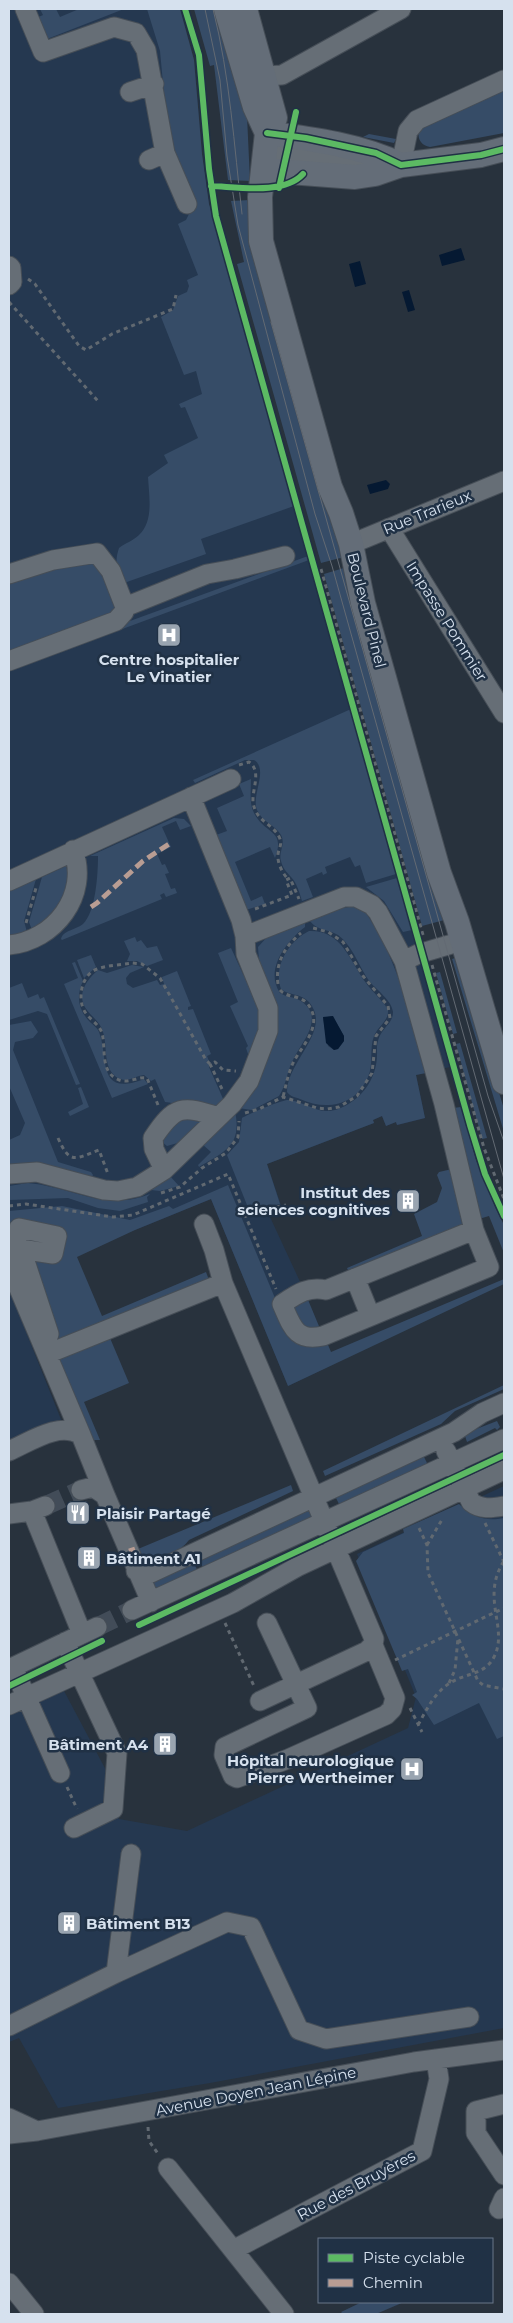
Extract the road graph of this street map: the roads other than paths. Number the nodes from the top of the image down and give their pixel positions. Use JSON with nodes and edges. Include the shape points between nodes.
{"nodes":[{"id":1,"x":25,"y":9,"type":"edge"},
{"id":2,"x":226,"y":9,"type":"edge"},
{"id":3,"x":246,"y":9,"type":"edge"},
{"id":4,"x":401,"y":9,"type":"edge"},
{"id":5,"x":264,"y":76,"type":"junction"},
{"id":6,"x":502,"y":81,"type":"edge"},
{"id":7,"x":154,"y":84,"type":"junction"},
{"id":8,"x":130,"y":92,"type":"dead end"},
{"id":9,"x":504,"y":149,"type":"edge"},
{"id":10,"x":265,"y":152,"type":"junction"},
{"id":11,"x":401,"y":165,"type":"junction"},
{"id":12,"x":187,"y":204,"type":"dead end"},
{"id":13,"x":504,"y":481,"type":"edge"},
{"id":14,"x":389,"y":528,"type":"junction"},
{"id":15,"x":351,"y":544,"type":"junction"},
{"id":16,"x":285,"y":556,"type":"dead end"},
{"id":17,"x":9,"y":574,"type":"edge"},
{"id":18,"x":125,"y":606,"type":"junction"},
{"id":19,"x":9,"y":661,"type":"edge"},
{"id":20,"x":504,"y":714,"type":"edge"},
{"id":21,"x":234,"y":773,"type":"road end"},
{"id":22,"x":191,"y":797,"type":"junction"},
{"id":23,"x":73,"y":850,"type":"junction"},
{"id":24,"x":9,"y":881,"type":"edge"},
{"id":25,"x":245,"y":936,"type":"junction"},
{"id":26,"x":462,"y":941,"type":"junction"},
{"id":27,"x":9,"y":945,"type":"edge"},
{"id":28,"x":404,"y":961,"type":"junction"},
{"id":29,"x":504,"y":1082,"type":"edge"},
{"id":30,"x":218,"y":1117,"type":"junction"},
{"id":31,"x":164,"y":1170,"type":"junction"},
{"id":32,"x":9,"y":1174,"type":"edge"},
{"id":33,"x":204,"y":1224,"type":"dead end"},
{"id":34,"x":474,"y":1230,"type":"junction"},
{"id":35,"x":16,"y":1260,"type":"edge"},
{"id":36,"x":355,"y":1278,"type":"junction"},
{"id":37,"x":223,"y":1283,"type":"junction"},
{"id":38,"x":370,"y":1315,"type":"junction"},
{"id":39,"x":48,"y":1349,"type":"junction"},
{"id":40,"x":504,"y":1403,"type":"edge"},
{"id":41,"x":81,"y":1435,"type":"junction"},
{"id":42,"x":439,"y":1439,"type":"junction"},
{"id":43,"x":504,"y":1439,"type":"edge"},
{"id":44,"x":9,"y":1451,"type":"edge"},
{"id":45,"x":451,"y":1462,"type":"junction"},
{"id":46,"x":504,"y":1470,"type":"edge"},
{"id":47,"x":464,"y":1489,"type":"junction"},
{"id":48,"x":81,"y":1490,"type":"tunnel mouth"},
{"id":49,"x":105,"y":1495,"type":"junction"},
{"id":50,"x":313,"y":1498,"type":"junction"},
{"id":51,"x":504,"y":1506,"type":"edge"},
{"id":52,"x":9,"y":1514,"type":"edge"},
{"id":53,"x":324,"y":1522,"type":"junction"},
{"id":54,"x":336,"y":1549,"type":"junction"},
{"id":55,"x":136,"y":1571,"type":"junction"},
{"id":56,"x":151,"y":1602,"type":"junction"},
{"id":57,"x":132,"y":1610,"type":"tunnel mouth"},
{"id":58,"x":267,"y":1623,"type":"dead end"},
{"id":59,"x":81,"y":1635,"type":"junction"},
{"id":60,"x":373,"y":1645,"type":"junction"},
{"id":61,"x":11,"y":1668,"type":"edge"},
{"id":62,"x":80,"y":1672,"type":"junction"},
{"id":63,"x":296,"y":1684,"type":"junction"},
{"id":64,"x":17,"y":1701,"type":"edge"},
{"id":65,"x":260,"y":1701,"type":"dead end"},
{"id":66,"x":60,"y":1773,"type":"road end"},
{"id":67,"x":79,"y":1826,"type":"road end"},
{"id":68,"x":131,"y":1854,"type":"dead end"},
{"id":69,"x":116,"y":1973,"type":"junction"},
{"id":70,"x":469,"y":2017,"type":"dead end"},
{"id":71,"x":9,"y":2026,"type":"edge"},
{"id":72,"x":504,"y":2050,"type":"edge"},
{"id":73,"x":436,"y":2059,"type":"junction"},
{"id":74,"x":504,"y":2104,"type":"edge"},
{"id":75,"x":9,"y":2118,"type":"edge"},
{"id":76,"x":37,"y":2130,"type":"junction"},
{"id":77,"x":9,"y":2134,"type":"edge"},
{"id":78,"x":168,"y":2168,"type":"dead end"},
{"id":79,"x":504,"y":2175,"type":"edge"},
{"id":80,"x":233,"y":2250,"type":"junction"},
{"id":81,"x":9,"y":2283,"type":"edge"},
{"id":82,"x":34,"y":2314,"type":"edge"},
{"id":83,"x":284,"y":2314,"type":"edge"}],
"edges":[{"from":1,"to":7,"type":"street","via":[[43,52],[114,27],[136,33],[146,50]]},
{"from":2,"to":10,"type":"main road","name":"Boulevard Pinel"},
{"from":3,"to":5,"type":"main road","name":"Boulevard Pinel"},
{"from":4,"to":5,"type":"street","via":[[282,75]]},
{"from":5,"to":10,"type":"main road","name":"Boulevard Pinel","via":[[275,118]]},
{"from":6,"to":11,"type":"street","via":[[417,120],[408,131]]},
{"from":7,"to":8,"type":"street"},
{"from":7,"to":12,"type":"street","via":[[157,156]]},
{"from":9,"to":11,"type":"main road"},
{"from":10,"to":11,"type":"main road","via":[[355,177]]},
{"from":10,"to":11,"type":"main road","via":[[306,138],[376,153]]},
{"from":10,"to":15,"type":"main road","name":"Boulevard Pinel","via":[[259,209],[261,241],[330,487]]},
{"from":13,"to":14,"type":"street","name":"Rue Trarieux"},
{"from":14,"to":15,"type":"street","name":"Rue Trarieux"},
{"from":14,"to":20,"type":"street","name":"Impasse Pommier"},
{"from":15,"to":26,"type":"main road","name":"Boulevard Pinel","via":[[363,603],[431,845]]},
{"from":16,"to":18,"type":"street","via":[[207,574]]},
{"from":17,"to":18,"type":"street","via":[[52,560],[97,553],[111,571]]},
{"from":18,"to":19,"type":"street","via":[[116,621]]},
{"from":21,"to":22,"type":"street"},
{"from":22,"to":23,"type":"street"},
{"from":22,"to":25,"type":"street"},
{"from":23,"to":24,"type":"street"},
{"from":23,"to":27,"type":"street","via":[[77,881],[74,896],[61,920],[41,935]]},
{"from":25,"to":28,"type":"street","via":[[307,920],[344,897],[356,897],[365,900],[378,912]]},
{"from":25,"to":30,"type":"street","via":[[246,954],[268,1008],[268,1031],[250,1081]]},
{"from":26,"to":28,"type":"street"},
{"from":26,"to":29,"type":"main road","name":"Boulevard Pinel"},
{"from":28,"to":34,"type":"street","via":[[444,1104]]},
{"from":30,"to":31,"type":"street"},
{"from":30,"to":31,"type":"street","via":[[186,1109],[172,1114],[153,1138],[154,1149]]},
{"from":31,"to":32,"type":"street","via":[[137,1187],[118,1191],[37,1172]]},
{"from":33,"to":37,"type":"street"},
{"from":34,"to":36,"type":"street"},
{"from":34,"to":38,"type":"street","via":[[489,1267]]},
{"from":35,"to":39,"type":"street"},
{"from":36,"to":38,"type":"street"},
{"from":36,"to":38,"type":"street","via":[[326,1290],[304,1291],[282,1304],[296,1333],[313,1338]]},
{"from":37,"to":39,"type":"street"},
{"from":37,"to":50,"type":"street"},
{"from":39,"to":41,"type":"street"},
{"from":40,"to":42,"type":"street"},
{"from":41,"to":44,"type":"street","via":[[73,1430],[58,1430]]},
{"from":41,"to":49,"type":"street"},
{"from":42,"to":45,"type":"street"},
{"from":42,"to":50,"type":"street"},
{"from":43,"to":45,"type":"street"},
{"from":45,"to":47,"type":"street"},
{"from":45,"to":53,"type":"street"},
{"from":46,"to":47,"type":"street"},
{"from":47,"to":51,"type":"street","via":[[477,1506]]},
{"from":47,"to":54,"type":"street"},
{"from":48,"to":49,"type":"street","via":[[92,1487]]},
{"from":49,"to":55,"type":"street"},
{"from":50,"to":53,"type":"street"},
{"from":50,"to":55,"type":"street","via":[[151,1573]]},
{"from":52,"to":59,"type":"street","via":[[38,1508]]},
{"from":53,"to":54,"type":"street"},
{"from":53,"to":56,"type":"street"},
{"from":54,"to":60,"type":"street","via":[[374,1635]]},
{"from":54,"to":62,"type":"street","via":[[234,1603]]},
{"from":55,"to":56,"type":"street"},
{"from":56,"to":57,"type":"street"},
{"from":58,"to":63,"type":"street"},
{"from":59,"to":61,"type":"street"},
{"from":59,"to":62,"type":"street"},
{"from":60,"to":63,"type":"street","via":[[367,1651]]},
{"from":60,"to":63,"type":"street","via":[[395,1698],[386,1715],[288,1759],[242,1777],[233,1776],[224,1755],[225,1747],[307,1708]]},
{"from":61,"to":64,"type":"street"},
{"from":62,"to":64,"type":"street"},
{"from":62,"to":67,"type":"street","via":[[118,1753],[114,1809]]},
{"from":63,"to":65,"type":"street"},
{"from":64,"to":66,"type":"street"},
{"from":68,"to":69,"type":"street"},
{"from":69,"to":70,"type":"street","via":[[227,1922],[251,1927],[299,2030],[326,2038]]},
{"from":69,"to":71,"type":"street"},
{"from":72,"to":73,"type":"street","name":"Avenue Doyen Jean Lépine"},
{"from":73,"to":76,"type":"street","name":"Avenue Doyen Jean Lépine"},
{"from":73,"to":80,"type":"street","name":"Rue des Bruyères","via":[[439,2079],[422,2151]]},
{"from":74,"to":79,"type":"street","via":[[476,2111],[476,2133]]},
{"from":75,"to":76,"type":"street"},
{"from":76,"to":77,"type":"street","name":"Avenue Doyen Jean Lépine"},
{"from":78,"to":80,"type":"street"},
{"from":80,"to":83,"type":"street"},
{"from":81,"to":82,"type":"street"}]}
